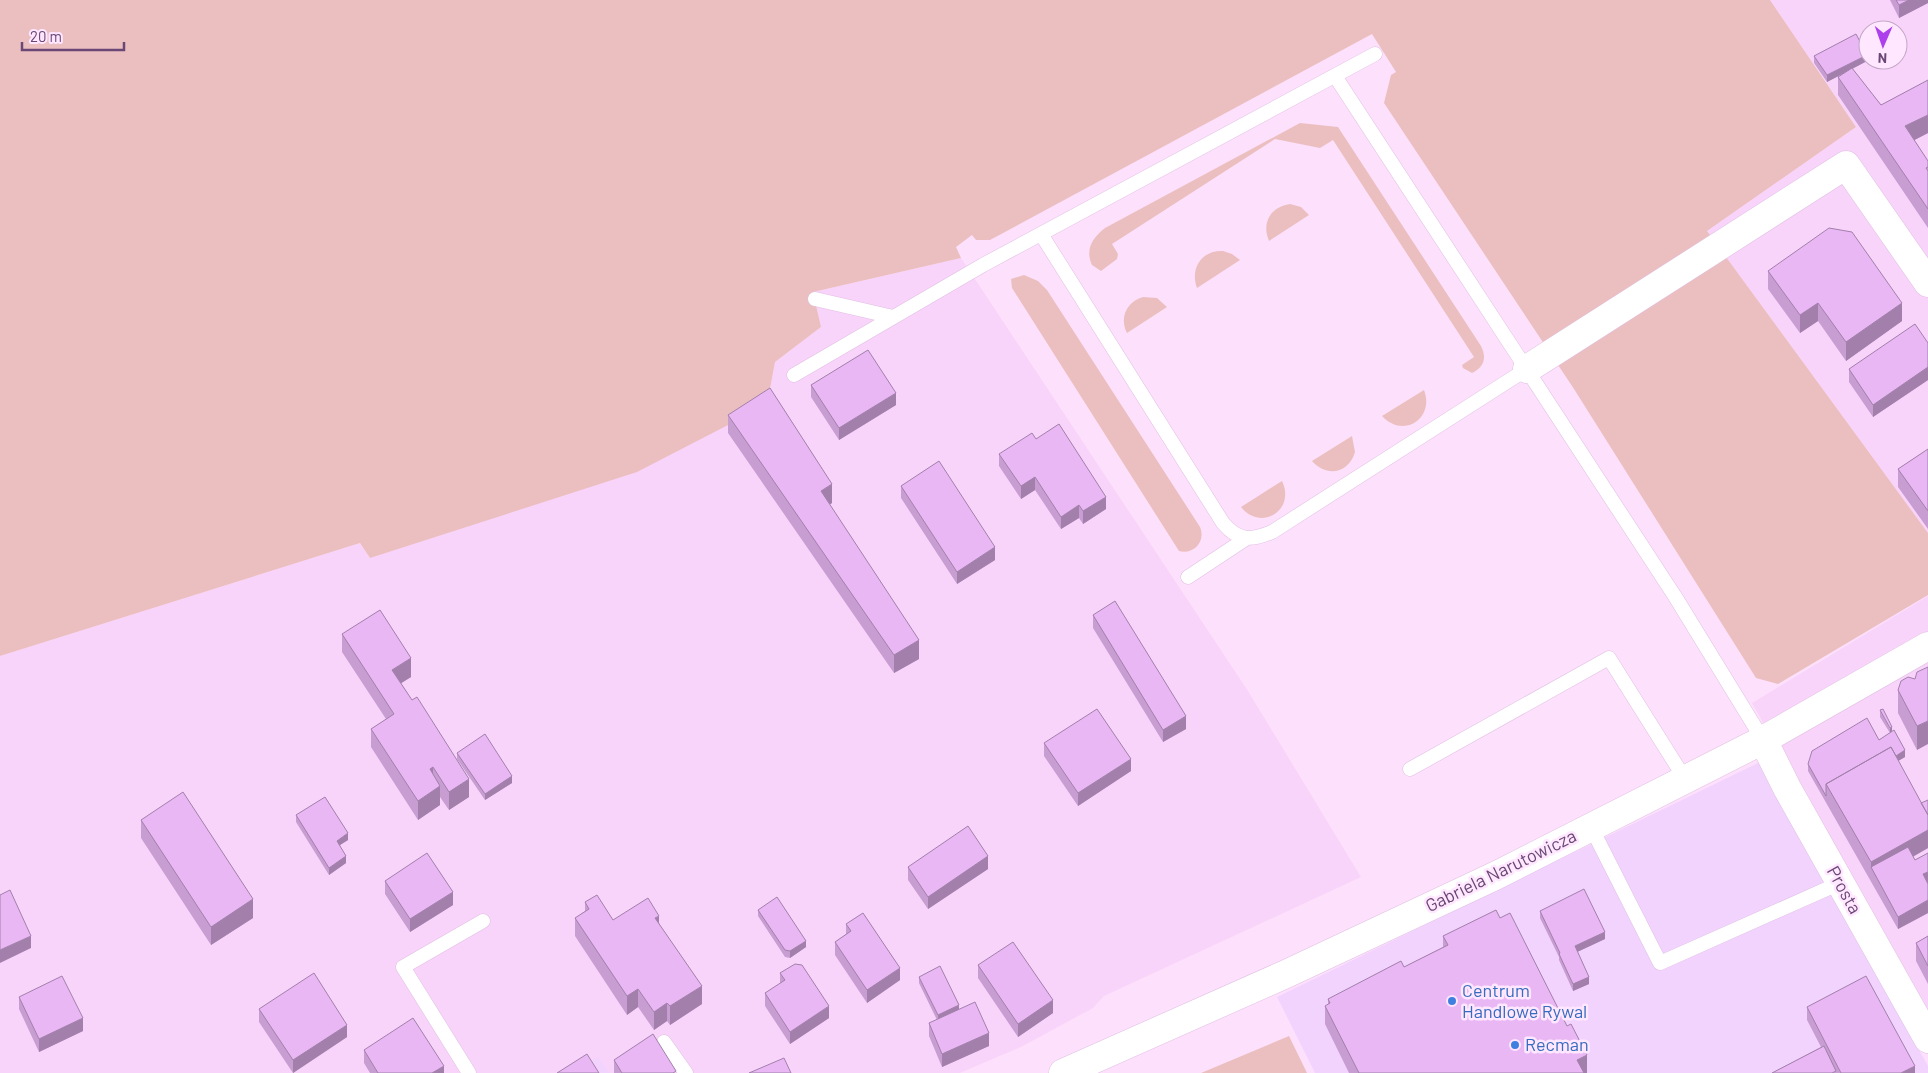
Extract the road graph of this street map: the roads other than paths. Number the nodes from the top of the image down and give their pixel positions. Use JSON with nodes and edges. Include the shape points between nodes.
{"nodes":[{"id":1,"x":1375,"y":54,"type":"dead end"},
{"id":2,"x":1335,"y":76,"type":"junction"},
{"id":3,"x":1041,"y":234,"type":"junction"},
{"id":4,"x":1928,"y":282,"type":"edge"},
{"id":5,"x":815,"y":299,"type":"dead end"},
{"id":6,"x":893,"y":317,"type":"junction"},
{"id":7,"x":1527,"y":369,"type":"junction"},
{"id":8,"x":794,"y":374,"type":"dead end"},
{"id":9,"x":1247,"y":538,"type":"junction"},
{"id":10,"x":1188,"y":577,"type":"dead end"},
{"id":11,"x":1928,"y":646,"type":"edge"},
{"id":12,"x":1762,"y":740,"type":"junction"},
{"id":13,"x":1410,"y":769,"type":"dead end"},
{"id":14,"x":1685,"y":779,"type":"junction"},
{"id":15,"x":1591,"y":827,"type":"junction"},
{"id":16,"x":1840,"y":882,"type":"junction"},
{"id":17,"x":482,"y":921,"type":"dead end"},
{"id":18,"x":1928,"y":1039,"type":"edge"},
{"id":19,"x":664,"y":1042,"type":"dead end"},
{"id":20,"x":469,"y":1073,"type":"edge"},
{"id":21,"x":686,"y":1073,"type":"edge"},
{"id":22,"x":1064,"y":1073,"type":"edge"}],
"edges":[{"from":1,"to":2,"type":"lane"},
{"from":2,"to":3,"type":"lane"},
{"from":2,"to":7,"type":"lane"},
{"from":3,"to":6,"type":"lane"},
{"from":3,"to":9,"type":"lane","via":[[1223,523],[1231,533]]},
{"from":4,"to":7,"type":"street","via":[[1846,165]]},
{"from":5,"to":6,"type":"lane"},
{"from":6,"to":8,"type":"lane"},
{"from":7,"to":9,"type":"lane","via":[[1272,532],[1259,538]]},
{"from":7,"to":12,"type":"lane","via":[[1676,598]]},
{"from":9,"to":10,"type":"lane"},
{"from":11,"to":12,"type":"street","name":"Gabriela Narutowicza"},
{"from":12,"to":14,"type":"street","name":"Gabriela Narutowicza"},
{"from":12,"to":16,"type":"street","name":"Prosta"},
{"from":13,"to":14,"type":"lane","via":[[1609,658]]},
{"from":14,"to":15,"type":"street","name":"Gabriela Narutowicza"},
{"from":15,"to":16,"type":"lane","via":[[1660,963]]},
{"from":15,"to":22,"type":"street","name":"Gabriela Narutowicza","via":[[1286,974]]},
{"from":16,"to":18,"type":"street","name":"Prosta"},
{"from":17,"to":20,"type":"lane","via":[[403,967]]},
{"from":19,"to":21,"type":"lane"}]}
